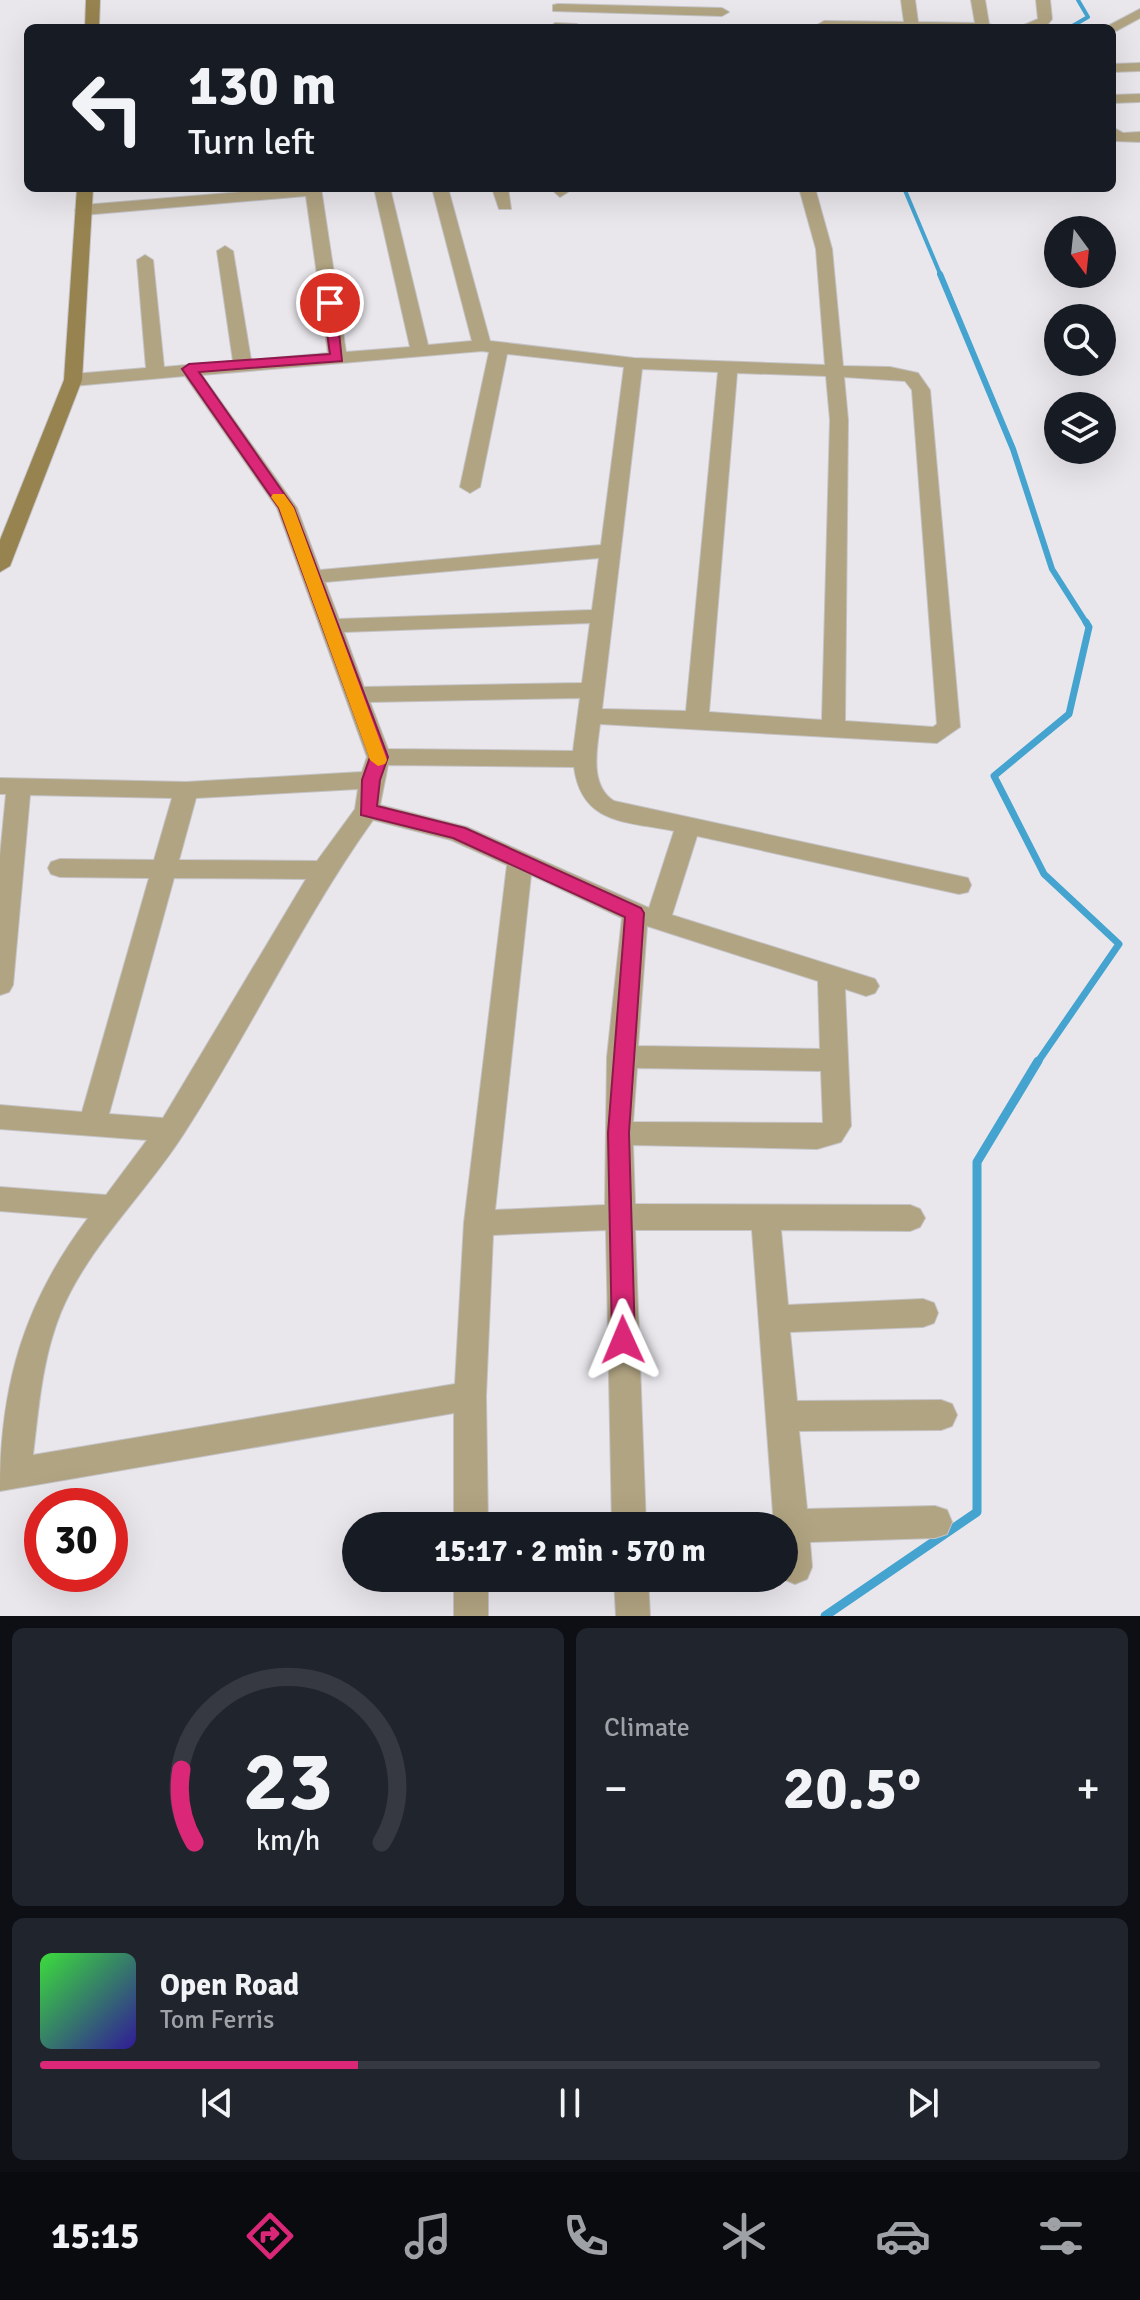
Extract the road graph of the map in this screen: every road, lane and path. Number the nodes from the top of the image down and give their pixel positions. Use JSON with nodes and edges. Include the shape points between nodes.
{"nodes":[{"id":1,"x":93,"y":0,"type":"edge"},
{"id":2,"x":908,"y":0,"type":"edge"},
{"id":3,"x":978,"y":0,"type":"edge"},
{"id":4,"x":1043,"y":0,"type":"edge"},
{"id":5,"x":559,"y":4,"type":"edge"},
{"id":6,"x":722,"y":6,"type":"edge"},
{"id":7,"x":1140,"y":13,"type":"edge"},
{"id":8,"x":824,"y":22,"type":"edge"},
{"id":9,"x":92,"y":24,"type":"edge"},
{"id":10,"x":556,"y":24,"type":"edge"},
{"id":11,"x":868,"y":24,"type":"edge"},
{"id":12,"x":911,"y":24,"type":"edge"},
{"id":13,"x":982,"y":24,"type":"edge"},
{"id":14,"x":1041,"y":24,"type":"edge"},
{"id":15,"x":1116,"y":25,"type":"edge"},
{"id":16,"x":1140,"y":67,"type":"edge"},
{"id":17,"x":1116,"y":68,"type":"edge"},
{"id":18,"x":1116,"y":135,"type":"edge"},
{"id":19,"x":1140,"y":137,"type":"edge"},
{"id":20,"x":85,"y":192,"type":"edge"},
{"id":21,"x":280,"y":192,"type":"edge"},
{"id":22,"x":313,"y":192,"type":"edge"},
{"id":23,"x":383,"y":192,"type":"edge"},
{"id":24,"x":441,"y":192,"type":"edge"},
{"id":25,"x":501,"y":192,"type":"edge"},
{"id":26,"x":808,"y":192,"type":"edge"},
{"id":27,"x":505,"y":206,"type":"dead end"},
{"id":28,"x":83,"y":210,"type":"junction"},
{"id":29,"x":225,"y":251,"type":"dead end"},
{"id":30,"x":145,"y":260,"type":"dead end"},
{"id":31,"x":490,"y":347,"type":"junction"},
{"id":32,"x":420,"y":351,"type":"junction"},
{"id":33,"x":338,"y":358,"type":"junction"},
{"id":34,"x":634,"y":363,"type":"junction"},
{"id":35,"x":243,"y":365,"type":"junction"},
{"id":36,"x":728,"y":367,"type":"junction"},
{"id":37,"x":189,"y":369,"type":"junction"},
{"id":38,"x":155,"y":371,"type":"junction"},
{"id":39,"x":835,"y":371,"type":"junction"},
{"id":40,"x":73,"y":380,"type":"junction"},
{"id":41,"x":470,"y":487,"type":"dead end"},
{"id":42,"x":609,"y":551,"type":"junction"},
{"id":43,"x":0,"y":566,"type":"edge"},
{"id":44,"x":312,"y":577,"type":"junction"},
{"id":45,"x":601,"y":616,"type":"junction"},
{"id":46,"x":331,"y":626,"type":"junction"},
{"id":47,"x":593,"y":690,"type":"junction"},
{"id":48,"x":356,"y":695,"type":"junction"},
{"id":49,"x":590,"y":716,"type":"junction"},
{"id":50,"x":697,"y":719,"type":"junction"},
{"id":51,"x":833,"y":728,"type":"junction"},
{"id":52,"x":584,"y":759,"type":"junction"},
{"id":53,"x":375,"y":769,"type":"junction"},
{"id":54,"x":10,"y":786,"type":"edge"},
{"id":55,"x":186,"y":790,"type":"junction"},
{"id":56,"x":367,"y":810,"type":"junction"},
{"id":57,"x":688,"y":826,"type":"junction"},
{"id":58,"x":520,"y":860,"type":"junction"},
{"id":59,"x":60,"y":868,"type":"dead end"},
{"id":60,"x":165,"y":869,"type":"junction"},
{"id":61,"x":324,"y":870,"type":"junction"},
{"id":62,"x":959,"y":885,"type":"dead end"},
{"id":63,"x":646,"y":917,"type":"junction"},
{"id":64,"x":831,"y":976,"type":"junction"},
{"id":65,"x":0,"y":985,"type":"edge"},
{"id":66,"x":866,"y":986,"type":"dead end"},
{"id":67,"x":621,"y":1057,"type":"junction"},
{"id":68,"x":833,"y":1060,"type":"junction"},
{"id":69,"x":0,"y":1117,"type":"edge"},
{"id":70,"x":93,"y":1122,"type":"junction"},
{"id":71,"x":171,"y":1130,"type":"junction"},
{"id":72,"x":618,"y":1133,"type":"junction"},
{"id":73,"x":0,"y":1199,"type":"edge"},
{"id":74,"x":114,"y":1208,"type":"junction"},
{"id":75,"x":765,"y":1215,"type":"junction"},
{"id":76,"x":621,"y":1217,"type":"junction"},
{"id":77,"x":910,"y":1218,"type":"dead end"},
{"id":78,"x":479,"y":1223,"type":"junction"},
{"id":79,"x":923,"y":1313,"type":"dead end"},
{"id":80,"x":774,"y":1319,"type":"junction"},
{"id":81,"x":470,"y":1396,"type":"junction"},
{"id":82,"x":941,"y":1415,"type":"dead end"},
{"id":83,"x":782,"y":1416,"type":"junction"},
{"id":84,"x":8,"y":1475,"type":"edge"},
{"id":85,"x":471,"y":1512,"type":"edge"},
{"id":86,"x":629,"y":1512,"type":"edge"},
{"id":87,"x":790,"y":1512,"type":"edge"},
{"id":88,"x":935,"y":1522,"type":"dead end"},
{"id":89,"x":798,"y":1526,"type":"edge"},
{"id":90,"x":471,"y":1592,"type":"edge"},
{"id":91,"x":632,"y":1592,"type":"edge"},
{"id":92,"x":471,"y":1616,"type":"edge"},
{"id":93,"x":633,"y":1616,"type":"edge"}],
"edges":[{"from":1,"to":9,"type":"street"},
{"from":2,"to":12,"type":"street"},
{"from":3,"to":13,"type":"street"},
{"from":4,"to":14,"type":"street"},
{"from":5,"to":6,"type":"street"},
{"from":5,"to":10,"type":"street"},
{"from":7,"to":15,"type":"street"},
{"from":8,"to":11,"type":"street"},
{"from":16,"to":17,"type":"street"},
{"from":18,"to":19,"type":"street"},
{"from":20,"to":28,"type":"street"},
{"from":21,"to":28,"type":"street"},
{"from":22,"to":33,"type":"street"},
{"from":23,"to":32,"type":"street"},
{"from":24,"to":31,"type":"street"},
{"from":25,"to":27,"type":"street"},
{"from":26,"to":39,"type":"street","via":[[824,249]]},
{"from":28,"to":40,"type":"street"},
{"from":29,"to":35,"type":"street"},
{"from":30,"to":38,"type":"street"},
{"from":31,"to":32,"type":"street"},
{"from":31,"to":34,"type":"street"},
{"from":31,"to":41,"type":"street"},
{"from":32,"to":33,"type":"street"},
{"from":33,"to":35,"type":"street"},
{"from":34,"to":36,"type":"street"},
{"from":34,"to":42,"type":"street"},
{"from":35,"to":37,"type":"street"},
{"from":36,"to":39,"type":"street"},
{"from":36,"to":50,"type":"street"},
{"from":37,"to":38,"type":"street"},
{"from":37,"to":44,"type":"street","via":[[287,508]]},
{"from":38,"to":40,"type":"street"},
{"from":39,"to":51,"type":"street","via":[[839,420]]},
{"from":39,"to":51,"type":"street","via":[[911,377],[921,390],[949,727],[937,735]]},
{"from":40,"to":43,"type":"street"},
{"from":42,"to":44,"type":"street"},
{"from":42,"to":45,"type":"street"},
{"from":44,"to":46,"type":"street"},
{"from":45,"to":46,"type":"street"},
{"from":45,"to":47,"type":"street"},
{"from":46,"to":48,"type":"street"},
{"from":47,"to":48,"type":"street"},
{"from":47,"to":49,"type":"street"},
{"from":48,"to":53,"type":"street"},
{"from":49,"to":50,"type":"street"},
{"from":49,"to":52,"type":"street"},
{"from":50,"to":51,"type":"street"},
{"from":52,"to":53,"type":"street"},
{"from":52,"to":57,"type":"street","via":[[596,803]]},
{"from":53,"to":55,"type":"street"},
{"from":53,"to":56,"type":"street"},
{"from":54,"to":55,"type":"street"},
{"from":54,"to":65,"type":"street"},
{"from":55,"to":60,"type":"street"},
{"from":56,"to":58,"type":"street","via":[[458,833]]},
{"from":56,"to":61,"type":"street"},
{"from":57,"to":62,"type":"street"},
{"from":57,"to":63,"type":"street"},
{"from":58,"to":63,"type":"street"},
{"from":58,"to":78,"type":"street"},
{"from":59,"to":60,"type":"street"},
{"from":60,"to":61,"type":"street"},
{"from":60,"to":70,"type":"street"},
{"from":61,"to":71,"type":"street"},
{"from":63,"to":64,"type":"street"},
{"from":63,"to":67,"type":"street"},
{"from":64,"to":66,"type":"street"},
{"from":64,"to":68,"type":"street"},
{"from":67,"to":68,"type":"street"},
{"from":67,"to":72,"type":"street"},
{"from":68,"to":72,"type":"street","via":[[837,1126],[831,1134]]},
{"from":69,"to":70,"type":"street"},
{"from":70,"to":71,"type":"street"},
{"from":71,"to":74,"type":"street"},
{"from":72,"to":76,"type":"street"},
{"from":73,"to":74,"type":"street"},
{"from":74,"to":84,"type":"street","via":[[71,1264],[48,1306],[29,1358]]},
{"from":75,"to":76,"type":"street"},
{"from":75,"to":77,"type":"street"},
{"from":75,"to":80,"type":"street"},
{"from":76,"to":78,"type":"street"},
{"from":76,"to":86,"type":"street"},
{"from":78,"to":81,"type":"street"},
{"from":79,"to":80,"type":"street"},
{"from":80,"to":83,"type":"street"},
{"from":81,"to":84,"type":"street"},
{"from":81,"to":85,"type":"street"},
{"from":82,"to":83,"type":"street"},
{"from":83,"to":87,"type":"street"},
{"from":88,"to":89,"type":"street"},
{"from":90,"to":92,"type":"street"},
{"from":91,"to":93,"type":"street"}]}
